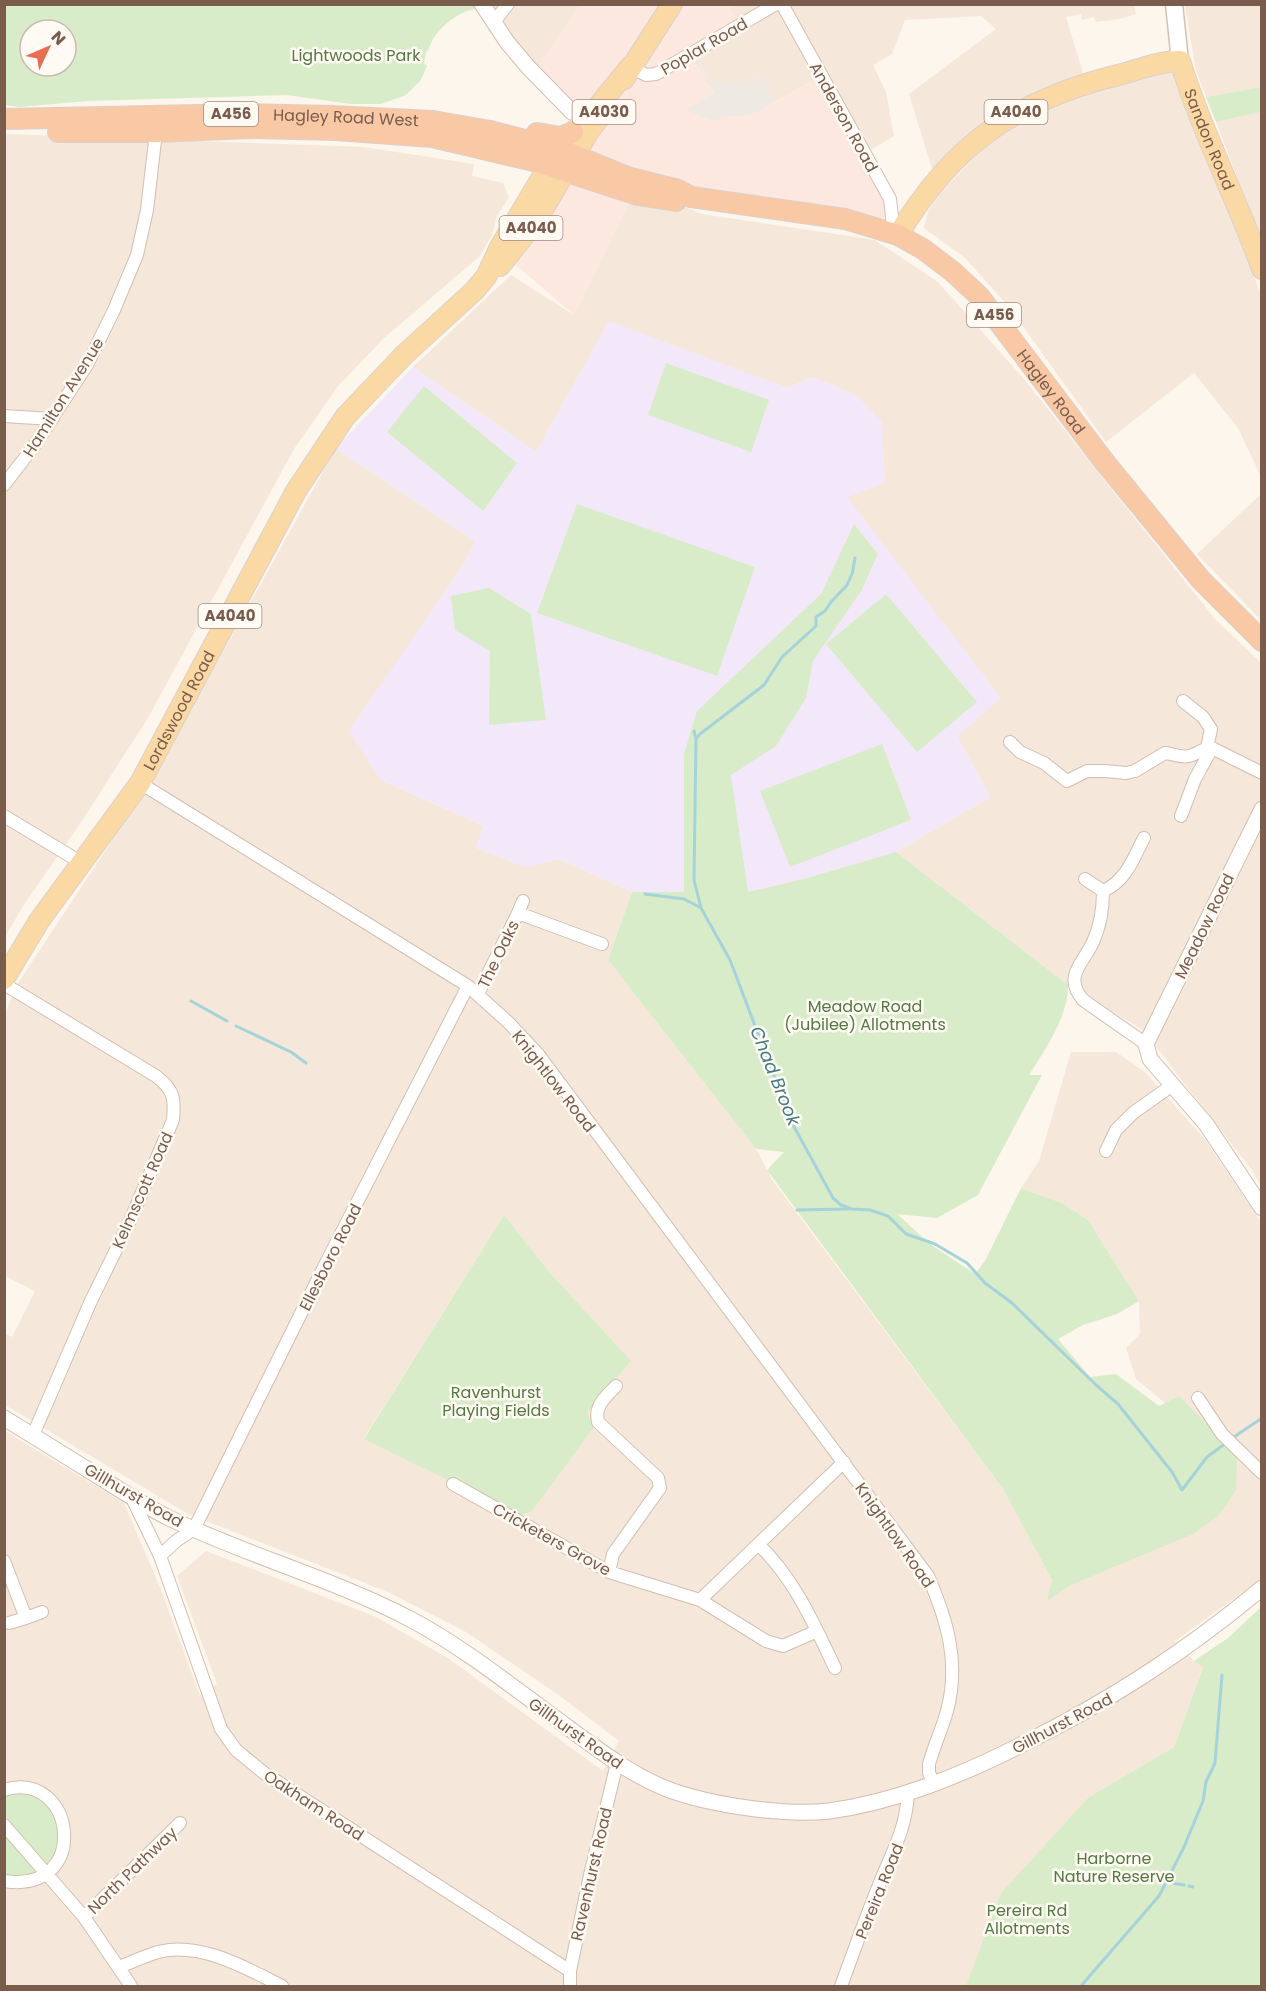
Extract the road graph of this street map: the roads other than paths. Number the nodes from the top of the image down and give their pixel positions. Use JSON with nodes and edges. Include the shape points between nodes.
{"nodes":[{"id":1,"x":482,"y":4,"type":"edge"},
{"id":2,"x":508,"y":4,"type":"edge"},
{"id":3,"x":672,"y":4,"type":"edge"},
{"id":4,"x":776,"y":4,"type":"edge"},
{"id":5,"x":782,"y":4,"type":"edge"},
{"id":6,"x":1174,"y":4,"type":"edge"},
{"id":7,"x":494,"y":22,"type":"junction"},
{"id":8,"x":1180,"y":61,"type":"junction"},
{"id":9,"x":630,"y":67,"type":"junction"},
{"id":10,"x":589,"y":116,"type":"junction"},
{"id":11,"x":4,"y":119,"type":"edge"},
{"id":12,"x":154,"y":124,"type":"junction"},
{"id":13,"x":4,"y":130,"type":"edge"},
{"id":14,"x":490,"y":131,"type":"junction"},
{"id":15,"x":573,"y":132,"type":"junction"},
{"id":16,"x":561,"y":160,"type":"junction"},
{"id":17,"x":896,"y":234,"type":"junction"},
{"id":18,"x":1262,"y":269,"type":"edge"},
{"id":19,"x":4,"y":416,"type":"edge"},
{"id":20,"x":52,"y":419,"type":"junction"},
{"id":21,"x":4,"y":485,"type":"edge"},
{"id":22,"x":1262,"y":641,"type":"edge"},
{"id":23,"x":1183,"y":701,"type":"dead end"},
{"id":24,"x":1010,"y":742,"type":"dead end"},
{"id":25,"x":1210,"y":748,"type":"junction"},
{"id":26,"x":1262,"y":773,"type":"edge"},
{"id":27,"x":140,"y":783,"type":"junction"},
{"id":28,"x":1262,"y":809,"type":"edge"},
{"id":29,"x":4,"y":816,"type":"edge"},
{"id":30,"x":1181,"y":816,"type":"dead end"},
{"id":31,"x":1144,"y":838,"type":"dead end"},
{"id":32,"x":82,"y":863,"type":"junction"},
{"id":33,"x":1085,"y":879,"type":"dead end"},
{"id":34,"x":1103,"y":891,"type":"junction"},
{"id":35,"x":602,"y":944,"type":"dead end"},
{"id":36,"x":4,"y":980,"type":"edge"},
{"id":37,"x":4,"y":984,"type":"edge"},
{"id":38,"x":473,"y":990,"type":"junction"},
{"id":39,"x":1146,"y":1044,"type":"junction"},
{"id":40,"x":1171,"y":1086,"type":"junction"},
{"id":41,"x":1106,"y":1151,"type":"dead end"},
{"id":42,"x":1262,"y":1208,"type":"edge"},
{"id":43,"x":616,"y":1386,"type":"dead end"},
{"id":44,"x":1198,"y":1398,"type":"dead end"},
{"id":45,"x":4,"y":1418,"type":"edge"},
{"id":46,"x":33,"y":1435,"type":"junction"},
{"id":47,"x":844,"y":1462,"type":"junction"},
{"id":48,"x":1262,"y":1473,"type":"edge"},
{"id":49,"x":453,"y":1484,"type":"dead end"},
{"id":50,"x":131,"y":1496,"type":"junction"},
{"id":51,"x":194,"y":1529,"type":"junction"},
{"id":52,"x":758,"y":1545,"type":"junction"},
{"id":53,"x":160,"y":1556,"type":"junction"},
{"id":54,"x":4,"y":1561,"type":"edge"},
{"id":55,"x":609,"y":1572,"type":"junction"},
{"id":56,"x":1262,"y":1588,"type":"edge"},
{"id":57,"x":700,"y":1600,"type":"junction"},
{"id":58,"x":42,"y":1612,"type":"dead end"},
{"id":59,"x":26,"y":1618,"type":"junction"},
{"id":60,"x":9,"y":1623,"type":"dead end"},
{"id":61,"x":817,"y":1630,"type":"junction"},
{"id":62,"x":835,"y":1668,"type":"dead end"},
{"id":63,"x":617,"y":1763,"type":"junction"},
{"id":64,"x":934,"y":1784,"type":"junction"},
{"id":65,"x":4,"y":1790,"type":"edge"},
{"id":66,"x":908,"y":1793,"type":"junction"},
{"id":67,"x":180,"y":1823,"type":"dead end"},
{"id":68,"x":4,"y":1825,"type":"edge"},
{"id":69,"x":46,"y":1873,"type":"junction"},
{"id":70,"x":4,"y":1881,"type":"edge"},
{"id":71,"x":84,"y":1917,"type":"junction"},
{"id":72,"x":118,"y":1967,"type":"junction"},
{"id":73,"x":570,"y":1971,"type":"junction"},
{"id":74,"x":131,"y":1986,"type":"edge"},
{"id":75,"x":282,"y":1986,"type":"edge"},
{"id":76,"x":570,"y":1986,"type":"edge"},
{"id":77,"x":842,"y":1986,"type":"edge"}],
"edges":[{"from":1,"to":7,"type":"street"},
{"from":2,"to":7,"type":"street"},
{"from":3,"to":9,"type":"main road","number":"A4030"},
{"from":4,"to":9,"type":"street","name":"Poplar Road","via":[[656,74],[646,75]]},
{"from":5,"to":17,"type":"street","name":"Anderson Road","via":[[890,199]]},
{"from":6,"to":8,"type":"main road","name":"Sandon Road"},
{"from":7,"to":10,"type":"street","via":[[507,42],[572,112]]},
{"from":8,"to":17,"type":"main road","number":"A4040","via":[[1072,87],[1018,111],[990,129],[949,165]]},
{"from":8,"to":18,"type":"main road","name":"Sandon Road"},
{"from":9,"to":10,"type":"main road","number":"A4030"},
{"from":9,"to":16,"type":"main road","number":"A4030","via":[[590,131]]},
{"from":10,"to":15,"type":"main road","number":"A4030"},
{"from":11,"to":12,"type":"highway","name":"Hagley Road West","number":"A456"},
{"from":12,"to":13,"type":"highway","name":"Hagley Road West","number":"A456"},
{"from":12,"to":14,"type":"highway","name":"Hagley Road West","number":"A456","via":[[248,114],[433,121]]},
{"from":12,"to":16,"type":"highway","name":"Hagley Road West","number":"A456","via":[[432,137]]},
{"from":12,"to":20,"type":"street","name":"Hamilton Avenue","via":[[147,210],[137,255],[87,365]]},
{"from":14,"to":15,"type":"highway","number":"A456","via":[[527,130],[554,137]]},
{"from":14,"to":16,"type":"highway","name":"Hagley Road West","number":"A456"},
{"from":15,"to":16,"type":"main road","number":"A4030"},
{"from":16,"to":17,"type":"highway","name":"Hagley Road","number":"A456","via":[[638,195],[674,202],[691,197],[748,203],[845,219]]},
{"from":16,"to":27,"type":"main road","name":"Lordswood Road","number":"A4040","via":[[500,247],[486,277],[404,354],[345,417],[296,491]]},
{"from":17,"to":22,"type":"highway","name":"Hagley Road","number":"A456","via":[[923,249],[980,296],[1103,460],[1193,571]]},
{"from":19,"to":20,"type":"street"},
{"from":20,"to":21,"type":"street","name":"Hamilton Avenue"},
{"from":23,"to":25,"type":"street","via":[[1211,729]]},
{"from":24,"to":25,"type":"street","via":[[1067,781],[1087,771],[1135,771],[1165,753],[1189,756]]},
{"from":25,"to":26,"type":"street"},
{"from":25,"to":30,"type":"street"},
{"from":27,"to":32,"type":"main road","name":"Lordswood Road","number":"A4040"},
{"from":27,"to":38,"type":"street","name":"Knightlow Road"},
{"from":28,"to":39,"type":"street","name":"Meadow Road"},
{"from":29,"to":32,"type":"street"},
{"from":31,"to":34,"type":"street","via":[[1124,877]]},
{"from":32,"to":36,"type":"main road","name":"Lordswood Road","number":"A4040","via":[[39,921]]},
{"from":33,"to":34,"type":"street"},
{"from":34,"to":39,"type":"street","via":[[1094,941],[1078,967],[1074,985],[1083,1000]]},
{"from":35,"to":38,"type":"street","name":"The Oaks","via":[[520,907]]},
{"from":37,"to":46,"type":"street","name":"Kelmscott Road","via":[[156,1076],[170,1087],[174,1103],[173,1120]]},
{"from":38,"to":47,"type":"street","name":"Knightlow Road","via":[[538,1054]]},
{"from":38,"to":51,"type":"street","name":"Ellesboro Road","via":[[321,1273]]},
{"from":39,"to":40,"type":"street","via":[[1150,1059]]},
{"from":40,"to":41,"type":"street","via":[[1133,1113],[1116,1130]]},
{"from":40,"to":42,"type":"street","via":[[1206,1124]]},
{"from":43,"to":55,"type":"street","via":[[599,1404],[598,1422],[658,1478],[660,1488],[613,1554]]},
{"from":44,"to":48,"type":"street","via":[[1222,1434]]},
{"from":45,"to":46,"type":"street","name":"Gillhurst Road"},
{"from":46,"to":50,"type":"street","name":"Gillhurst Road"},
{"from":47,"to":52,"type":"street"},
{"from":47,"to":64,"type":"street","name":"Knightlow Road","via":[[928,1576],[949,1633],[952,1680],[929,1764]]},
{"from":49,"to":55,"type":"street","name":"Cricketers Grove"},
{"from":50,"to":51,"type":"street","name":"Gillhurst Road"},
{"from":50,"to":53,"type":"street","name":"Oakham Road"},
{"from":51,"to":53,"type":"street"},
{"from":51,"to":63,"type":"street","name":"Gillhurst Road","via":[[364,1597],[416,1623]]},
{"from":52,"to":57,"type":"street"},
{"from":52,"to":61,"type":"street","via":[[789,1582]]},
{"from":53,"to":73,"type":"street","name":"Oakham Road","via":[[221,1729],[236,1750],[264,1773]]},
{"from":54,"to":59,"type":"street"},
{"from":55,"to":57,"type":"street","name":"Cricketers Grove"},
{"from":56,"to":64,"type":"street","name":"Gillhurst Road","via":[[1171,1659],[1112,1697],[1005,1753]]},
{"from":57,"to":61,"type":"street","name":"Cricketers Grove","via":[[766,1641],[783,1646]]},
{"from":58,"to":59,"type":"street"},
{"from":59,"to":60,"type":"street"},
{"from":61,"to":62,"type":"street"},
{"from":63,"to":66,"type":"street","name":"Gillhurst Road","via":[[668,1789],[743,1807],[825,1811]]},
{"from":63,"to":73,"type":"street","name":"Ravenhurst Road"},
{"from":64,"to":66,"type":"street","name":"Gillhurst Road"},
{"from":65,"to":69,"type":"street","via":[[27,1789],[41,1794],[62,1817],[64,1847],[58,1861]]},
{"from":66,"to":77,"type":"street","name":"Pereira Road","via":[[900,1841],[877,1888]]},
{"from":67,"to":71,"type":"street","name":"North Pathway"},
{"from":68,"to":69,"type":"street"},
{"from":69,"to":70,"type":"street","via":[[34,1880]]},
{"from":69,"to":71,"type":"street"},
{"from":71,"to":72,"type":"street"},
{"from":72,"to":74,"type":"street"},
{"from":72,"to":75,"type":"street","via":[[160,1952],[202,1952]]},
{"from":73,"to":76,"type":"street","name":"Ravenhurst Road"}]}
